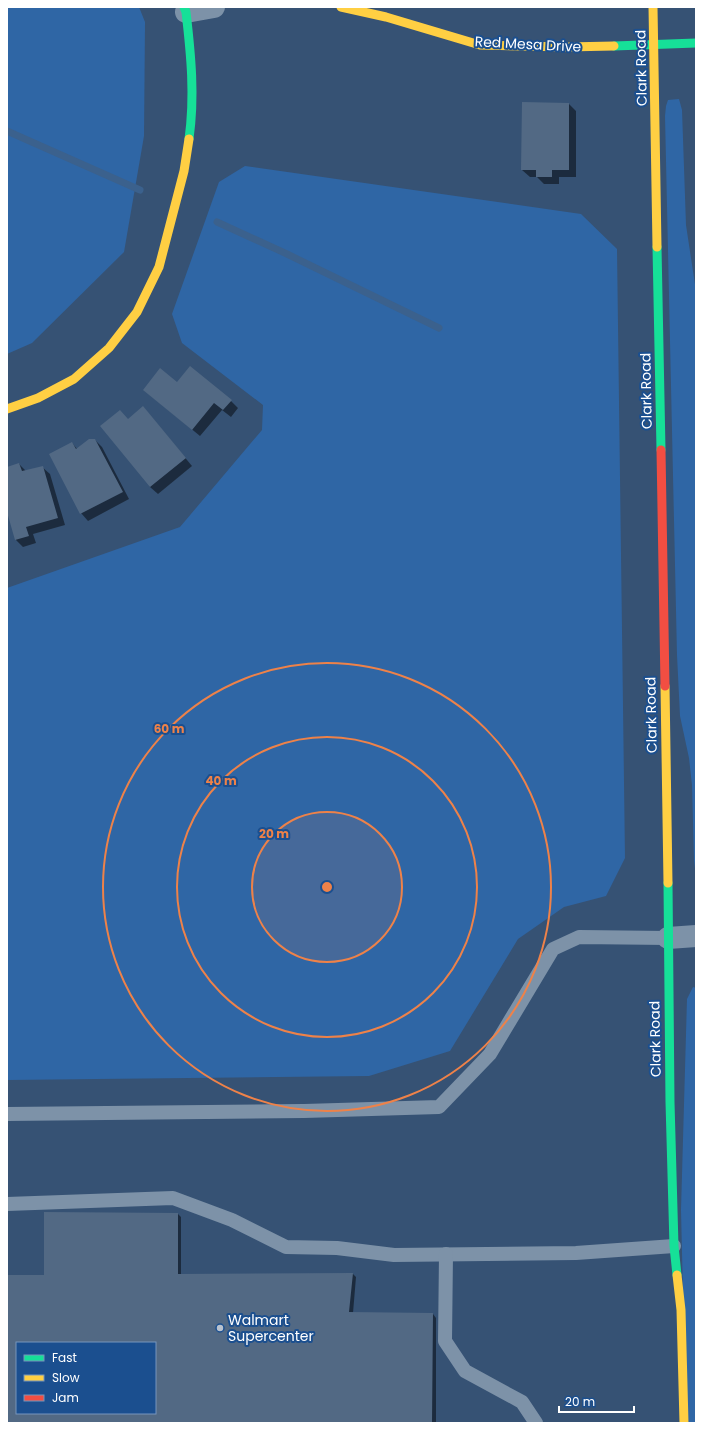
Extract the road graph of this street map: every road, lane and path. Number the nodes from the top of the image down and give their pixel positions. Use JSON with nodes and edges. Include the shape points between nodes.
{"nodes":[{"id":1,"x":214,"y":7,"type":"edge"},
{"id":2,"x":341,"y":7,"type":"edge"},
{"id":3,"x":653,"y":7,"type":"edge"},
{"id":4,"x":185,"y":9,"type":"edge"},
{"id":5,"x":654,"y":44,"type":"junction"},
{"id":6,"x":696,"y":44,"type":"edge"},
{"id":7,"x":7,"y":409,"type":"edge"},
{"id":8,"x":696,"y":936,"type":"edge"},
{"id":9,"x":668,"y":938,"type":"junction"},
{"id":10,"x":7,"y":1114,"type":"edge"},
{"id":11,"x":7,"y":1204,"type":"edge"},
{"id":12,"x":674,"y":1246,"type":"junction"},
{"id":13,"x":446,"y":1254,"type":"junction"},
{"id":14,"x":536,"y":1423,"type":"edge"},
{"id":15,"x":684,"y":1423,"type":"edge"}],
"edges":[{"from":1,"to":4,"type":"street"},
{"from":2,"to":5,"type":"main road","name":"Red Mesa Drive","via":[[480,44],[566,47]]},
{"from":3,"to":5,"type":"main road","name":"Clark Road"},
{"from":4,"to":7,"type":"main road","via":[[192,64],[191,122],[184,172],[159,267],[137,312],[109,348],[74,378],[38,398]]},
{"from":5,"to":6,"type":"main road","name":"Red Mesa Drive"},
{"from":5,"to":9,"type":"main road","name":"Clark Road"},
{"from":8,"to":9,"type":"street"},
{"from":9,"to":10,"type":"lane","via":[[579,937],[553,949],[490,1054],[438,1107]]},
{"from":9,"to":12,"type":"main road","name":"Clark Road"},
{"from":11,"to":13,"type":"lane","via":[[173,1198],[232,1220],[286,1247],[337,1248],[394,1255]]},
{"from":12,"to":13,"type":"lane","via":[[576,1253]]},
{"from":12,"to":15,"type":"main road","name":"Clark Road","via":[[681,1310]]},
{"from":13,"to":14,"type":"lane","via":[[445,1342],[465,1371],[522,1402]]}]}
